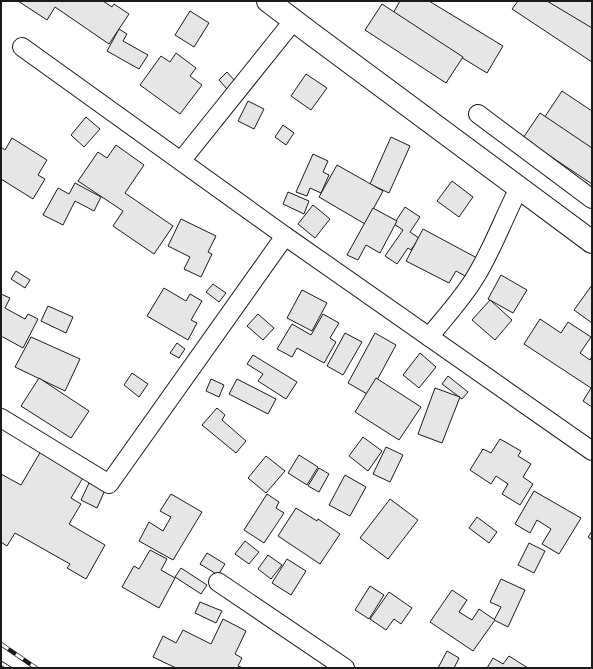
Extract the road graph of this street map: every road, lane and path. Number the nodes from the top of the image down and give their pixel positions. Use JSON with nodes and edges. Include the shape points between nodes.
{"nodes":[{"id":1,"x":268,"y":1,"type":"edge"},
{"id":2,"x":294,"y":20,"type":"junction"},
{"id":3,"x":22,"y":47,"type":"dead end"},
{"id":4,"x":478,"y":114,"type":"dead end"},
{"id":5,"x":181,"y":161,"type":"junction"},
{"id":6,"x":519,"y":188,"type":"junction"},
{"id":7,"x":592,"y":199,"type":"edge"},
{"id":8,"x":284,"y":236,"type":"junction"},
{"id":9,"x":592,"y":242,"type":"edge"},
{"id":10,"x":429,"y":337,"type":"junction"},
{"id":11,"x":1,"y":418,"type":"edge"},
{"id":12,"x":592,"y":451,"type":"edge"},
{"id":13,"x":218,"y":582,"type":"dead end"},
{"id":14,"x":345,"y":668,"type":"edge"}],
"edges":[{"from":1,"to":2,"type":"main road"},
{"from":2,"to":5,"type":"street"},
{"from":2,"to":6,"type":"main road"},
{"from":3,"to":5,"type":"street"},
{"from":4,"to":7,"type":"street"},
{"from":5,"to":8,"type":"street"},
{"from":6,"to":9,"type":"main road"},
{"from":6,"to":10,"type":"street","via":[[476,276]]},
{"from":8,"to":10,"type":"street"},
{"from":8,"to":11,"type":"street","via":[[109,484]]},
{"from":10,"to":12,"type":"street"},
{"from":13,"to":14,"type":"street"}]}
